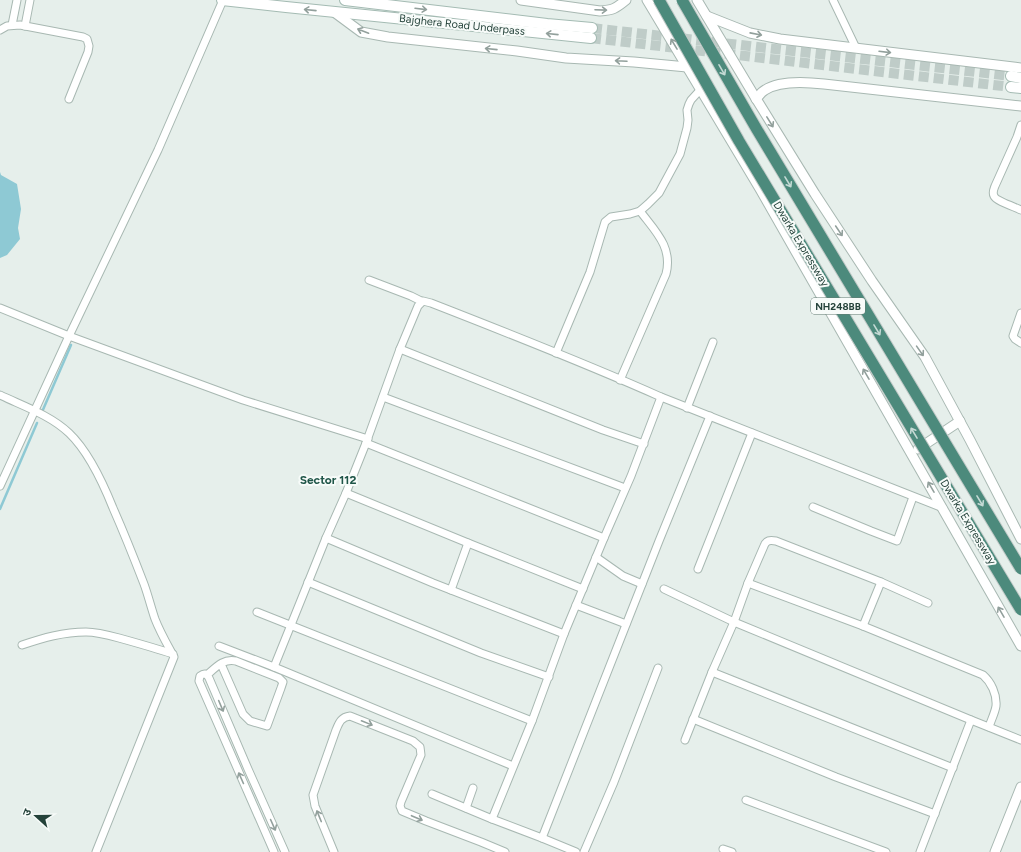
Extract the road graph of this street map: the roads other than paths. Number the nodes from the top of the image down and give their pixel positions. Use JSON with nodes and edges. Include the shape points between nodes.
{"nodes":[{"id":1,"x":17,"y":0,"type":"edge"},
{"id":2,"x":30,"y":0,"type":"edge"},
{"id":3,"x":222,"y":0,"type":"edge"},
{"id":4,"x":345,"y":0,"type":"edge"},
{"id":5,"x":521,"y":0,"type":"edge"},
{"id":6,"x":626,"y":0,"type":"edge"},
{"id":7,"x":647,"y":0,"type":"edge"},
{"id":8,"x":658,"y":0,"type":"edge"},
{"id":9,"x":682,"y":0,"type":"edge"},
{"id":10,"x":697,"y":0,"type":"edge"},
{"id":11,"x":833,"y":0,"type":"edge"},
{"id":12,"x":371,"y":1,"type":"edge"},
{"id":13,"x":334,"y":12,"type":"junction"},
{"id":14,"x":707,"y":16,"type":"junction"},
{"id":15,"x":12,"y":25,"type":"junction"},
{"id":16,"x":25,"y":26,"type":"junction"},
{"id":17,"x":0,"y":30,"type":"edge"},
{"id":18,"x":856,"y":48,"type":"junction"},
{"id":19,"x":687,"y":67,"type":"junction"},
{"id":20,"x":1021,"y":68,"type":"edge"},
{"id":21,"x":700,"y":89,"type":"junction"},
{"id":22,"x":68,"y":99,"type":"dead end"},
{"id":23,"x":756,"y":99,"type":"junction"},
{"id":24,"x":1021,"y":106,"type":"edge"},
{"id":25,"x":1021,"y":125,"type":"edge"},
{"id":26,"x":1019,"y":138,"type":"edge"},
{"id":27,"x":1021,"y":210,"type":"edge"},
{"id":28,"x":640,"y":211,"type":"junction"},
{"id":29,"x":369,"y":280,"type":"dead end"},
{"id":30,"x":421,"y":301,"type":"junction"},
{"id":31,"x":0,"y":308,"type":"edge"},
{"id":32,"x":1021,"y":313,"type":"edge"},
{"id":33,"x":69,"y":336,"type":"junction"},
{"id":34,"x":712,"y":342,"type":"dead end"},
{"id":35,"x":1021,"y":343,"type":"edge"},
{"id":36,"x":400,"y":349,"type":"junction"},
{"id":37,"x":556,"y":353,"type":"junction"},
{"id":38,"x":620,"y":380,"type":"junction"},
{"id":39,"x":0,"y":395,"type":"edge"},
{"id":40,"x":383,"y":397,"type":"junction"},
{"id":41,"x":661,"y":397,"type":"junction"},
{"id":42,"x":687,"y":408,"type":"junction"},
{"id":43,"x":35,"y":411,"type":"junction"},
{"id":44,"x":710,"y":416,"type":"junction"},
{"id":45,"x":960,"y":421,"type":"junction"},
{"id":46,"x":752,"y":433,"type":"junction"},
{"id":47,"x":367,"y":441,"type":"junction"},
{"id":48,"x":644,"y":444,"type":"junction"},
{"id":49,"x":912,"y":454,"type":"junction"},
{"id":50,"x":0,"y":486,"type":"edge"},
{"id":51,"x":625,"y":488,"type":"junction"},
{"id":52,"x":346,"y":493,"type":"junction"},
{"id":53,"x":913,"y":497,"type":"junction"},
{"id":54,"x":814,"y":507,"type":"dead end"},
{"id":55,"x":943,"y":508,"type":"junction"},
{"id":56,"x":326,"y":538,"type":"junction"},
{"id":57,"x":604,"y":538,"type":"junction"},
{"id":58,"x":1021,"y":539,"type":"edge"},
{"id":59,"x":468,"y":543,"type":"junction"},
{"id":60,"x":596,"y":557,"type":"junction"},
{"id":61,"x":698,"y":569,"type":"dead end"},
{"id":62,"x":1021,"y":569,"type":"edge"},
{"id":63,"x":308,"y":582,"type":"junction"},
{"id":64,"x":881,"y":582,"type":"junction"},
{"id":65,"x":748,"y":583,"type":"junction"},
{"id":66,"x":642,"y":584,"type":"junction"},
{"id":67,"x":583,"y":588,"type":"junction"},
{"id":68,"x":664,"y":589,"type":"dead end"},
{"id":69,"x":451,"y":590,"type":"junction"},
{"id":70,"x":928,"y":603,"type":"dead end"},
{"id":71,"x":576,"y":605,"type":"junction"},
{"id":72,"x":1021,"y":610,"type":"edge"},
{"id":73,"x":257,"y":612,"type":"dead end"},
{"id":74,"x":734,"y":622,"type":"junction"},
{"id":75,"x":626,"y":624,"type":"junction"},
{"id":76,"x":291,"y":625,"type":"junction"},
{"id":77,"x":864,"y":626,"type":"junction"},
{"id":78,"x":564,"y":634,"type":"junction"},
{"id":79,"x":22,"y":645,"type":"dead end"},
{"id":80,"x":219,"y":646,"type":"dead end"},
{"id":81,"x":1021,"y":646,"type":"edge"},
{"id":82,"x":173,"y":654,"type":"junction"},
{"id":83,"x":221,"y":664,"type":"junction"},
{"id":84,"x":274,"y":667,"type":"junction"},
{"id":85,"x":658,"y":668,"type":"dead end"},
{"id":86,"x":712,"y":672,"type":"junction"},
{"id":87,"x":207,"y":675,"type":"junction"},
{"id":88,"x":549,"y":677,"type":"junction"},
{"id":89,"x":693,"y":719,"type":"junction"},
{"id":90,"x":972,"y":720,"type":"junction"},
{"id":91,"x":532,"y":721,"type":"junction"},
{"id":92,"x":989,"y":726,"type":"junction"},
{"id":93,"x":685,"y":740,"type":"dead end"},
{"id":94,"x":1021,"y":740,"type":"edge"},
{"id":95,"x":513,"y":766,"type":"junction"},
{"id":96,"x":953,"y":768,"type":"junction"},
{"id":97,"x":1021,"y":787,"type":"edge"},
{"id":98,"x":473,"y":788,"type":"dead end"},
{"id":99,"x":432,"y":794,"type":"dead end"},
{"id":100,"x":746,"y":800,"type":"dead end"},
{"id":101,"x":466,"y":808,"type":"junction"},
{"id":102,"x":935,"y":814,"type":"junction"},
{"id":103,"x":492,"y":819,"type":"junction"},
{"id":104,"x":542,"y":838,"type":"junction"},
{"id":105,"x":723,"y":849,"type":"dead end"},
{"id":106,"x":96,"y":852,"type":"edge"},
{"id":107,"x":274,"y":852,"type":"edge"},
{"id":108,"x":285,"y":852,"type":"edge"},
{"id":109,"x":334,"y":852,"type":"edge"},
{"id":110,"x":505,"y":852,"type":"edge"},
{"id":111,"x":576,"y":852,"type":"edge"},
{"id":112,"x":584,"y":852,"type":"edge"},
{"id":113,"x":732,"y":852,"type":"edge"},
{"id":114,"x":886,"y":852,"type":"edge"},
{"id":115,"x":920,"y":852,"type":"edge"},
{"id":116,"x":995,"y":852,"type":"edge"}],
"edges":[{"from":1,"to":15,"type":"street"},
{"from":2,"to":16,"type":"street"},
{"from":13,"to":3,"type":"main road","name":"Bajghera Road Underpass","one_way":true},
{"from":3,"to":33,"type":"street","via":[[158,150]]},
{"from":4,"to":12,"type":"main road","name":"Bajghera Road Underpass"},
{"from":5,"to":6,"type":"street","one_way":true,"via":[[600,10],[610,10]]},
{"from":19,"to":7,"type":"street","one_way":true},
{"from":72,"to":8,"type":"highway","name":"Dwarka Expressway","number":"NH248BB","one_way":true,"bridge":true,"via":[[742,146]]},
{"from":9,"to":62,"type":"highway","name":"Dwarka Expressway","number":"NH248BB","one_way":true,"bridge":true,"via":[[760,135]]},
{"from":10,"to":14,"type":"street"},
{"from":11,"to":18,"type":"street"},
{"from":12,"to":13,"type":"main road","name":"Bajghera Road Underpass","one_way":true,"via":[[546,24],[592,33]]},
{"from":19,"to":13,"type":"street","one_way":true,"via":[[566,58],[388,37],[361,32]]},
{"from":14,"to":18,"type":"street","one_way":true,"via":[[750,34]]},
{"from":14,"to":23,"type":"street"},
{"from":15,"to":16,"type":"street"},
{"from":15,"to":17,"type":"street"},
{"from":16,"to":22,"type":"street","via":[[87,38],[88,52]]},
{"from":18,"to":20,"type":"street","one_way":true},
{"from":19,"to":21,"type":"street"},
{"from":21,"to":28,"type":"street","via":[[688,104],[687,128],[680,154],[658,193]]},
{"from":49,"to":21,"type":"street","one_way":true},
{"from":23,"to":24,"type":"street","via":[[764,90],[775,85],[804,83]]},
{"from":23,"to":45,"type":"street","one_way":true,"via":[[815,194],[925,357]]},
{"from":25,"to":26,"type":"street"},
{"from":26,"to":27,"type":"street","via":[[993,195],[994,198]]},
{"from":28,"to":37,"type":"street","via":[[610,217],[606,222],[590,272]]},
{"from":28,"to":38,"type":"street","via":[[665,246],[669,264]]},
{"from":29,"to":30,"type":"street"},
{"from":30,"to":36,"type":"street"},
{"from":30,"to":37,"type":"street"},
{"from":31,"to":33,"type":"street"},
{"from":32,"to":35,"type":"street","via":[[1013,336]]},
{"from":33,"to":43,"type":"street"},
{"from":33,"to":47,"type":"street","via":[[243,400]]},
{"from":34,"to":42,"type":"street"},
{"from":36,"to":40,"type":"street"},
{"from":36,"to":48,"type":"street"},
{"from":37,"to":38,"type":"street"},
{"from":38,"to":41,"type":"street"},
{"from":39,"to":43,"type":"street"},
{"from":40,"to":47,"type":"street"},
{"from":40,"to":51,"type":"street"},
{"from":41,"to":42,"type":"street"},
{"from":41,"to":48,"type":"street"},
{"from":42,"to":44,"type":"street"},
{"from":43,"to":50,"type":"street"},
{"from":43,"to":82,"type":"street","via":[[69,432],[94,468],[128,544],[156,621]]},
{"from":44,"to":46,"type":"street"},
{"from":44,"to":66,"type":"street"},
{"from":45,"to":49,"type":"street"},
{"from":45,"to":58,"type":"street"},
{"from":46,"to":53,"type":"street"},
{"from":46,"to":61,"type":"street"},
{"from":47,"to":52,"type":"street"},
{"from":47,"to":57,"type":"street"},
{"from":48,"to":51,"type":"street"},
{"from":55,"to":49,"type":"street","one_way":true},
{"from":51,"to":57,"type":"street"},
{"from":52,"to":56,"type":"street"},
{"from":52,"to":59,"type":"street"},
{"from":53,"to":54,"type":"street","via":[[897,541]]},
{"from":53,"to":55,"type":"street"},
{"from":81,"to":55,"type":"street","one_way":true},
{"from":56,"to":63,"type":"street"},
{"from":56,"to":69,"type":"street"},
{"from":57,"to":60,"type":"street"},
{"from":59,"to":67,"type":"street"},
{"from":59,"to":69,"type":"street"},
{"from":60,"to":66,"type":"street","via":[[623,576]]},
{"from":60,"to":67,"type":"street"},
{"from":63,"to":76,"type":"street"},
{"from":63,"to":88,"type":"street","via":[[480,653]]},
{"from":64,"to":65,"type":"street","via":[[771,540],[765,543]]},
{"from":64,"to":70,"type":"street"},
{"from":64,"to":77,"type":"street"},
{"from":65,"to":74,"type":"street"},
{"from":65,"to":77,"type":"street"},
{"from":66,"to":75,"type":"street"},
{"from":67,"to":71,"type":"street"},
{"from":68,"to":74,"type":"street"},
{"from":69,"to":78,"type":"street"},
{"from":71,"to":75,"type":"street"},
{"from":71,"to":78,"type":"street"},
{"from":73,"to":76,"type":"street"},
{"from":74,"to":86,"type":"street"},
{"from":74,"to":90,"type":"street"},
{"from":75,"to":104,"type":"street"},
{"from":76,"to":84,"type":"street"},
{"from":76,"to":91,"type":"street"},
{"from":77,"to":92,"type":"street","via":[[983,675],[990,681],[996,704]]},
{"from":78,"to":88,"type":"street"},
{"from":79,"to":82,"type":"street","via":[[58,634],[93,632]]},
{"from":80,"to":84,"type":"street"},
{"from":82,"to":106,"type":"street"},
{"from":83,"to":83,"type":"street","via":[[229,660],[236,661],[281,680],[281,688],[267,726],[250,721],[243,714]]},
{"from":83,"to":87,"type":"street"},
{"from":84,"to":95,"type":"street"},
{"from":85,"to":112,"type":"street"},
{"from":86,"to":89,"type":"street"},
{"from":86,"to":96,"type":"street"},
{"from":107,"to":87,"type":"street","one_way":true,"via":[[199,681],[200,676]]},
{"from":87,"to":108,"type":"street","one_way":true},
{"from":88,"to":91,"type":"street"},
{"from":89,"to":93,"type":"street"},
{"from":89,"to":102,"type":"street"},
{"from":90,"to":92,"type":"street"},
{"from":90,"to":96,"type":"street"},
{"from":91,"to":95,"type":"street"},
{"from":92,"to":94,"type":"street"},
{"from":95,"to":103,"type":"street"},
{"from":96,"to":102,"type":"street"},
{"from":97,"to":116,"type":"street"},
{"from":98,"to":101,"type":"street"},
{"from":99,"to":101,"type":"street"},
{"from":100,"to":114,"type":"street"},
{"from":101,"to":103,"type":"street"},
{"from":102,"to":115,"type":"street"},
{"from":103,"to":104,"type":"street"},
{"from":104,"to":111,"type":"street"},
{"from":105,"to":113,"type":"street"},
{"from":109,"to":110,"type":"street","one_way":true,"via":[[313,795],[340,722],[350,716],[413,741],[420,747],[420,760],[401,802],[402,811]]}]}
